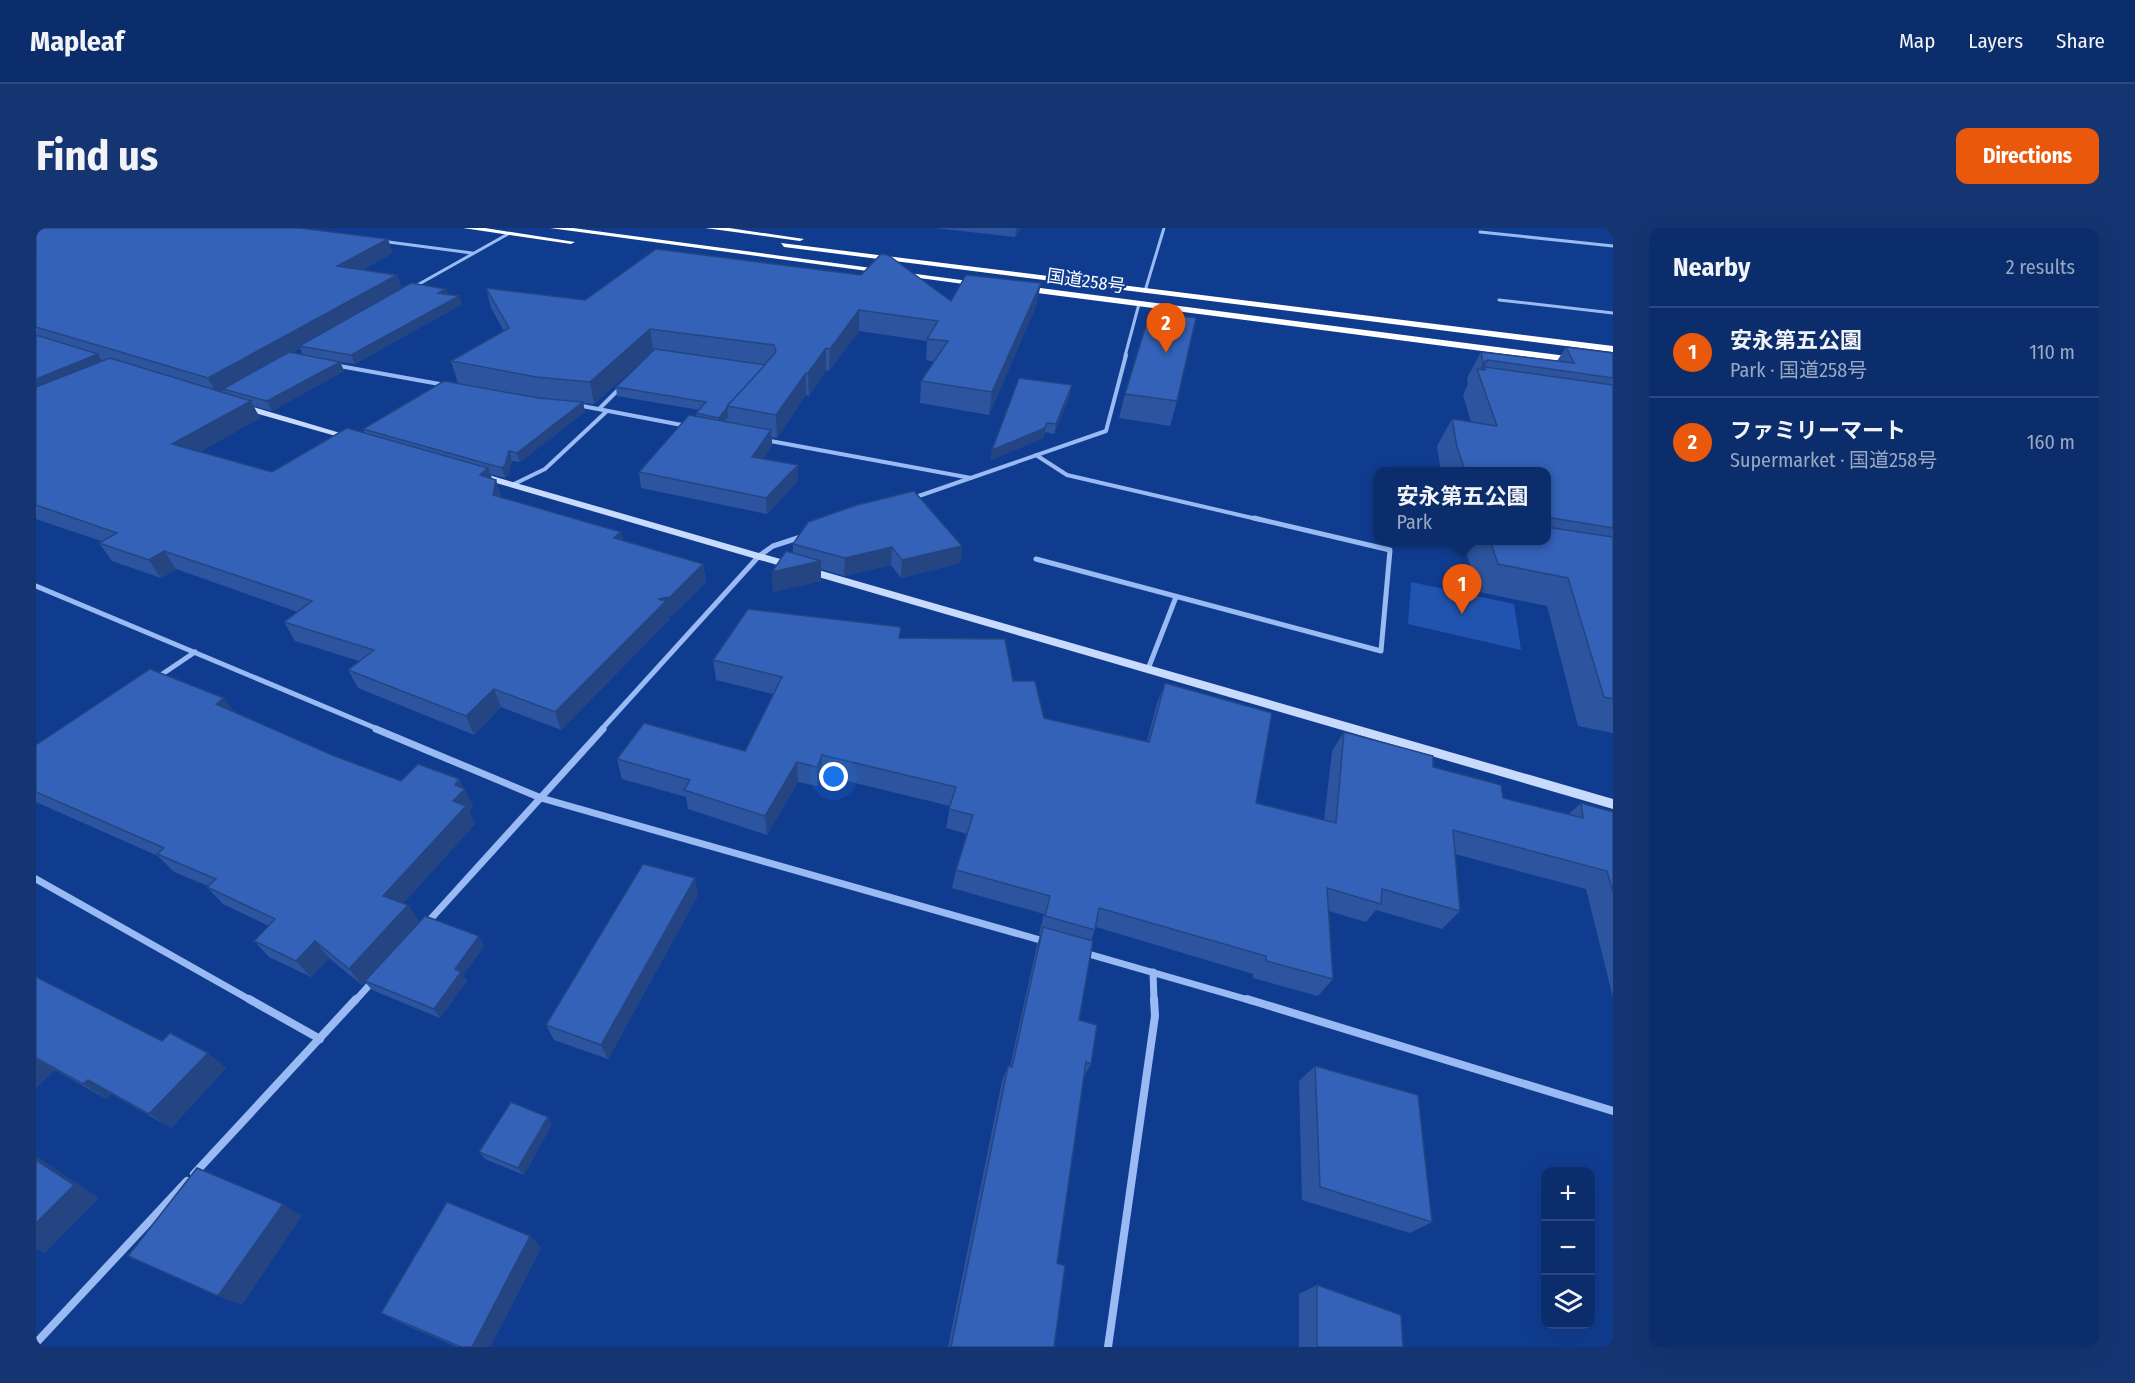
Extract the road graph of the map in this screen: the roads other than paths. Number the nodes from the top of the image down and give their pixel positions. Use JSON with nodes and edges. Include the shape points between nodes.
{"nodes":[{"id":1,"x":467,"y":228,"type":"edge"},
{"id":2,"x":554,"y":228,"type":"edge"},
{"id":3,"x":709,"y":228,"type":"edge"},
{"id":4,"x":1164,"y":228,"type":"edge"},
{"id":5,"x":1480,"y":232,"type":"dead end"},
{"id":6,"x":508,"y":234,"type":"junction"},
{"id":7,"x":699,"y":235,"type":"dead end"},
{"id":8,"x":381,"y":241,"type":"edge"},
{"id":9,"x":580,"y":243,"type":"dead end"},
{"id":10,"x":1613,"y":246,"type":"edge"},
{"id":11,"x":472,"y":253,"type":"junction"},
{"id":12,"x":734,"y":262,"type":"edge"},
{"id":13,"x":841,"y":265,"type":"junction"},
{"id":14,"x":954,"y":265,"type":"junction"},
{"id":15,"x":1144,"y":291,"type":"junction"},
{"id":16,"x":402,"y":294,"type":"edge"},
{"id":17,"x":1499,"y":300,"type":"dead end"},
{"id":18,"x":1139,"y":304,"type":"junction"},
{"id":19,"x":1613,"y":314,"type":"edge"},
{"id":20,"x":1613,"y":349,"type":"edge"},
{"id":21,"x":326,"y":363,"type":"edge"},
{"id":22,"x":1613,"y":365,"type":"edge"},
{"id":23,"x":623,"y":385,"type":"edge"},
{"id":24,"x":451,"y":386,"type":"edge"},
{"id":25,"x":227,"y":403,"type":"edge"},
{"id":26,"x":570,"y":404,"type":"edge"},
{"id":27,"x":599,"y":409,"type":"junction"},
{"id":28,"x":606,"y":411,"type":"junction"},
{"id":29,"x":698,"y":428,"type":"edge"},
{"id":30,"x":755,"y":438,"type":"edge"},
{"id":31,"x":363,"y":441,"type":"edge"},
{"id":32,"x":1036,"y":456,"type":"junction"},
{"id":33,"x":466,"y":472,"type":"edge"},
{"id":34,"x":971,"y":478,"type":"junction"},
{"id":35,"x":512,"y":485,"type":"junction"},
{"id":36,"x":905,"y":501,"type":"edge"},
{"id":37,"x":817,"y":531,"type":"edge"},
{"id":38,"x":759,"y":556,"type":"junction"},
{"id":39,"x":1036,"y":559,"type":"dead end"},
{"id":40,"x":36,"y":586,"type":"edge"},
{"id":41,"x":1176,"y":597,"type":"junction"},
{"id":42,"x":195,"y":652,"type":"junction"},
{"id":43,"x":1148,"y":669,"type":"junction"},
{"id":44,"x":155,"y":679,"type":"edge"},
{"id":45,"x":542,"y":798,"type":"junction"},
{"id":46,"x":1613,"y":804,"type":"edge"},
{"id":47,"x":36,"y":879,"type":"edge"},
{"id":48,"x":423,"y":927,"type":"edge"},
{"id":49,"x":1060,"y":946,"type":"edge"},
{"id":50,"x":1072,"y":949,"type":"edge"},
{"id":51,"x":1153,"y":972,"type":"junction"},
{"id":52,"x":375,"y":979,"type":"edge"},
{"id":53,"x":320,"y":1039,"type":"junction"},
{"id":54,"x":1613,"y":1111,"type":"edge"},
{"id":55,"x":36,"y":1343,"type":"edge"},
{"id":56,"x":1108,"y":1347,"type":"edge"}],
"edges":[{"from":1,"to":6,"type":"highway"},
{"from":2,"to":13,"type":"highway","name":"国道258号"},
{"from":3,"to":14,"type":"highway","via":[[865,247]]},
{"from":4,"to":15,"type":"street"},
{"from":5,"to":10,"type":"street"},
{"from":6,"to":9,"type":"highway"},
{"from":6,"to":11,"type":"street"},
{"from":7,"to":14,"type":"highway","name":"国道258号"},
{"from":8,"to":11,"type":"street"},
{"from":11,"to":16,"type":"street"},
{"from":12,"to":13,"type":"highway"},
{"from":13,"to":18,"type":"highway","name":"国道258号"},
{"from":14,"to":15,"type":"highway","name":"国道258号"},
{"from":15,"to":20,"type":"highway","name":"国道258号"},
{"from":17,"to":19,"type":"street"},
{"from":18,"to":22,"type":"highway","name":"国道258号"},
{"from":18,"to":32,"type":"street","via":[[1106,431]]},
{"from":21,"to":24,"type":"street"},
{"from":23,"to":27,"type":"street"},
{"from":25,"to":31,"type":"street"},
{"from":26,"to":27,"type":"street"},
{"from":27,"to":28,"type":"street"},
{"from":28,"to":29,"type":"street"},
{"from":28,"to":35,"type":"street","via":[[545,469]]},
{"from":30,"to":34,"type":"street"},
{"from":32,"to":34,"type":"street"},
{"from":32,"to":41,"type":"street","via":[[1067,475],[1390,550],[1381,651]]},
{"from":33,"to":35,"type":"street"},
{"from":34,"to":36,"type":"street"},
{"from":35,"to":38,"type":"street"},
{"from":37,"to":38,"type":"street","via":[[773,546]]},
{"from":38,"to":43,"type":"street"},
{"from":38,"to":45,"type":"street"},
{"from":39,"to":41,"type":"street"},
{"from":40,"to":42,"type":"street"},
{"from":41,"to":43,"type":"street"},
{"from":42,"to":44,"type":"street"},
{"from":42,"to":45,"type":"street"},
{"from":43,"to":46,"type":"street"},
{"from":45,"to":48,"type":"street"},
{"from":45,"to":49,"type":"street"},
{"from":47,"to":53,"type":"street"},
{"from":50,"to":51,"type":"street"},
{"from":51,"to":54,"type":"street"},
{"from":51,"to":56,"type":"street","via":[[1155,1016]]},
{"from":52,"to":53,"type":"street"},
{"from":53,"to":55,"type":"street"}]}
